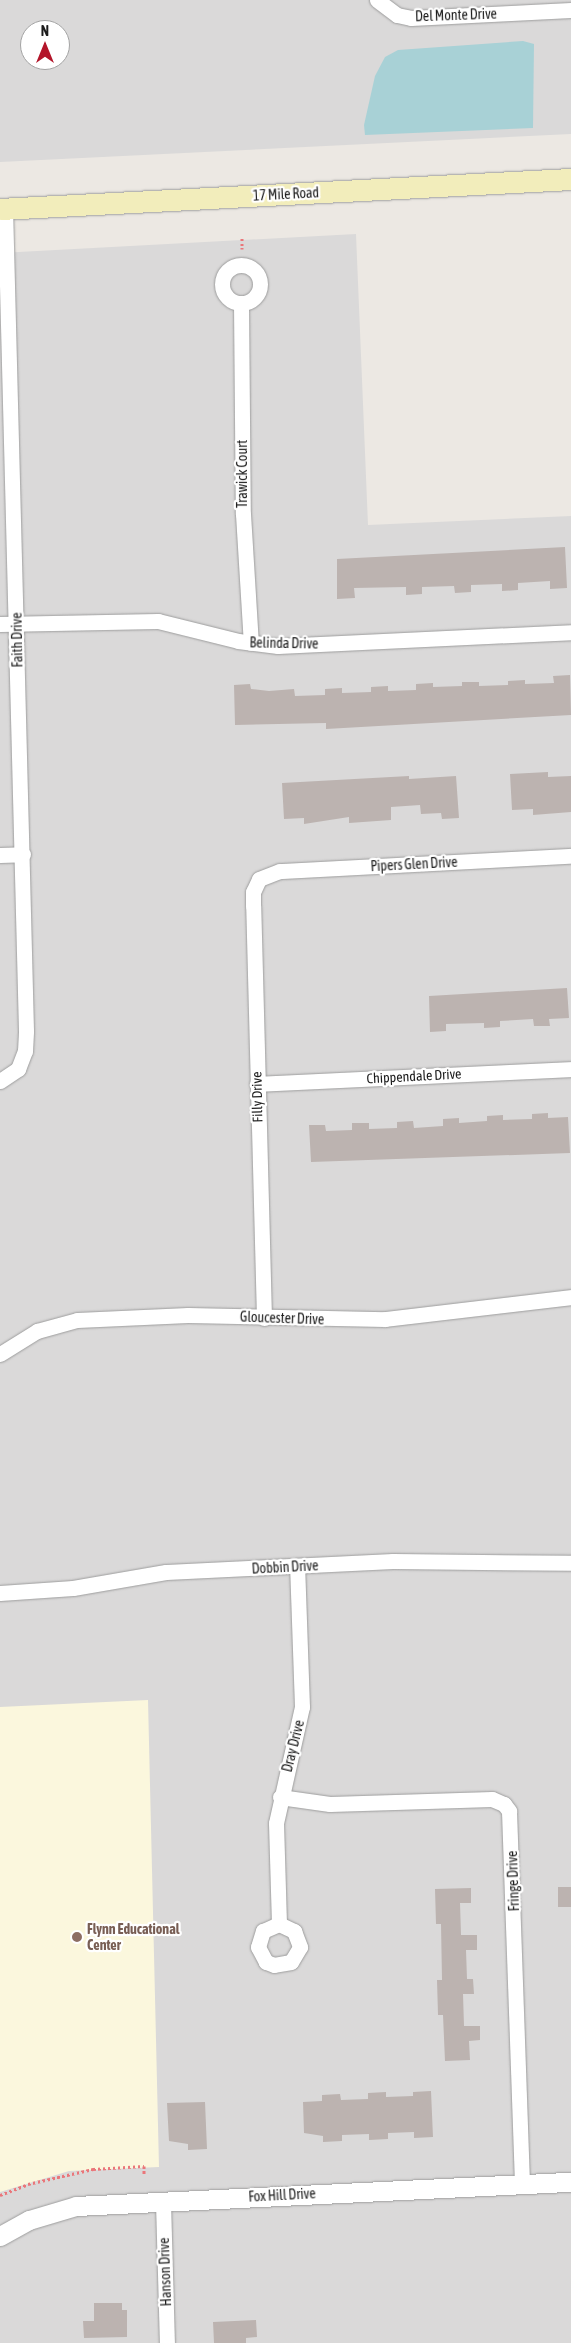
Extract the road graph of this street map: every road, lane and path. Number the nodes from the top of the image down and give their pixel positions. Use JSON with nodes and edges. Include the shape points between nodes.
{"nodes":[{"id":1,"x":376,"y":0,"type":"edge"},
{"id":2,"x":571,"y":10,"type":"edge"},
{"id":3,"x":571,"y":179,"type":"edge"},
{"id":4,"x":2,"y":209,"type":"edge"},
{"id":5,"x":242,"y":238,"type":"dead end"},
{"id":6,"x":242,"y":249,"type":"dead end"},
{"id":7,"x":241,"y":303,"type":"dead end"},
{"id":8,"x":5,"y":389,"type":"edge"},
{"id":9,"x":17,"y":623,"type":"junction"},
{"id":10,"x":0,"y":624,"type":"edge"},
{"id":11,"x":571,"y":632,"type":"edge"},
{"id":12,"x":251,"y":643,"type":"junction"},
{"id":13,"x":22,"y":854,"type":"junction"},
{"id":14,"x":0,"y":855,"type":"edge"},
{"id":15,"x":571,"y":856,"type":"edge"},
{"id":16,"x":260,"y":878,"type":"joint"},
{"id":17,"x":571,"y":1069,"type":"edge"},
{"id":18,"x":0,"y":1082,"type":"edge"},
{"id":19,"x":257,"y":1084,"type":"junction"},
{"id":20,"x":571,"y":1297,"type":"edge"},
{"id":21,"x":264,"y":1318,"type":"junction"},
{"id":22,"x":0,"y":1354,"type":"edge"},
{"id":23,"x":571,"y":1563,"type":"edge"},
{"id":24,"x":297,"y":1566,"type":"junction"},
{"id":25,"x":0,"y":1593,"type":"edge"},
{"id":26,"x":280,"y":1797,"type":"junction"},
{"id":27,"x":279,"y":1924,"type":"dead end"},
{"id":28,"x":144,"y":2174,"type":"dead end"},
{"id":29,"x":571,"y":2182,"type":"edge"},
{"id":30,"x":522,"y":2184,"type":"junction"},
{"id":31,"x":0,"y":2195,"type":"edge"},
{"id":32,"x":163,"y":2202,"type":"junction"},
{"id":33,"x":0,"y":2236,"type":"edge"},
{"id":34,"x":167,"y":2343,"type":"edge"}],
"edges":[{"from":1,"to":2,"type":"street","name":"Del Monte Drive","via":[[397,15],[411,18]]},
{"from":3,"to":4,"type":"main road","name":"17 Mile Road"},
{"from":4,"to":8,"type":"street","name":"Faith Drive"},
{"from":5,"to":6,"type":"path"},
{"from":7,"to":12,"type":"street","name":"Trawick Court","via":[[243,514]]},
{"from":8,"to":9,"type":"street","name":"Faith Drive"},
{"from":9,"to":10,"type":"street","name":"Belinda Drive"},
{"from":9,"to":12,"type":"street","name":"Belinda Drive","via":[[158,621]]},
{"from":9,"to":13,"type":"street","name":"Faith Drive"},
{"from":11,"to":12,"type":"street","name":"Belinda Drive","via":[[278,646]]},
{"from":13,"to":14,"type":"street"},
{"from":13,"to":18,"type":"street","name":"Faith Drive","via":[[25,1051],[18,1069]]},
{"from":15,"to":16,"type":"street","name":"Pipers Glen Drive","via":[[280,871]]},
{"from":16,"to":19,"type":"street","name":"Filly Drive","via":[[253,892]]},
{"from":17,"to":19,"type":"street","name":"Chippendale Drive"},
{"from":19,"to":21,"type":"street","name":"Filly Drive"},
{"from":20,"to":21,"type":"street","name":"Gloucester Drive","via":[[384,1319]]},
{"from":21,"to":22,"type":"street","name":"Gloucester Drive","via":[[188,1315],[77,1320],[38,1331]]},
{"from":23,"to":24,"type":"street","name":"Dobbin Drive","via":[[393,1561]]},
{"from":24,"to":25,"type":"street","name":"Dobbin Drive","via":[[148,1573],[73,1588]]},
{"from":24,"to":26,"type":"street","name":"Dray Drive","via":[[302,1707]]},
{"from":26,"to":27,"type":"street","name":"Dray Drive","via":[[276,1843]]},
{"from":26,"to":30,"type":"street","name":"Fringe Drive","via":[[330,1804],[492,1799],[504,1804],[509,1811]]},
{"from":28,"to":31,"type":"path","via":[[144,2166],[93,2169],[28,2184]]},
{"from":29,"to":30,"type":"street","name":"Fox Hill Drive"},
{"from":30,"to":32,"type":"street","name":"Fox Hill Drive"},
{"from":32,"to":33,"type":"street","name":"Fox Hill Drive","via":[[76,2206],[29,2220]]},
{"from":32,"to":34,"type":"street","name":"Hanson Drive"}]}
